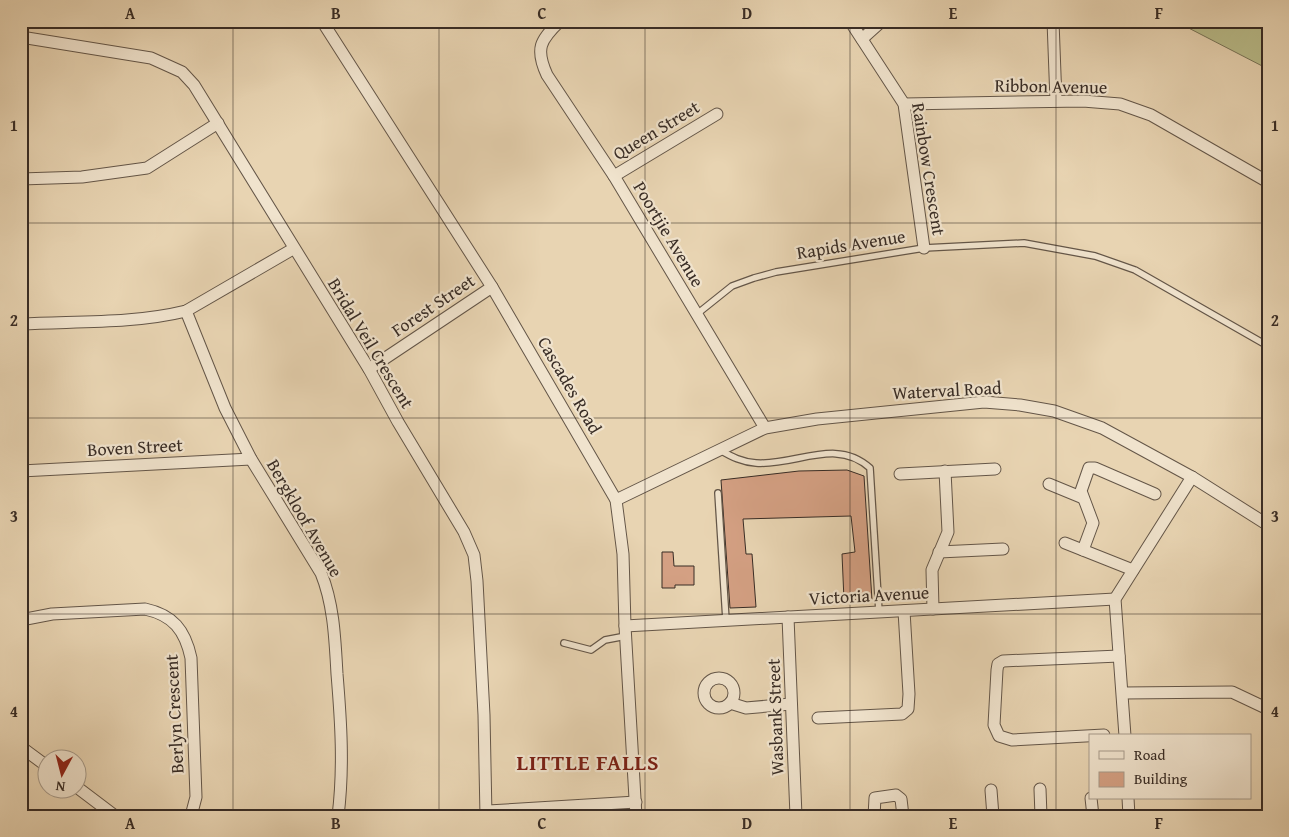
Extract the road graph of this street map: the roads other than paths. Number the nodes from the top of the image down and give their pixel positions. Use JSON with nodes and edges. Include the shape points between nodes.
{"nodes":[{"id":1,"x":322,"y":21,"type":"edge"},
{"id":2,"x":560,"y":21,"type":"edge"},
{"id":3,"x":850,"y":21,"type":"edge"},
{"id":4,"x":882,"y":21,"type":"edge"},
{"id":5,"x":1053,"y":21,"type":"edge"},
{"id":6,"x":21,"y":37,"type":"edge"},
{"id":7,"x":862,"y":39,"type":"junction"},
{"id":8,"x":1056,"y":101,"type":"junction"},
{"id":9,"x":904,"y":104,"type":"junction"},
{"id":10,"x":717,"y":114,"type":"dead end"},
{"id":11,"x":218,"y":123,"type":"junction"},
{"id":12,"x":614,"y":176,"type":"junction"},
{"id":13,"x":21,"y":179,"type":"edge"},
{"id":14,"x":1268,"y":182,"type":"edge"},
{"id":15,"x":924,"y":248,"type":"junction"},
{"id":16,"x":293,"y":249,"type":"junction"},
{"id":17,"x":492,"y":287,"type":"junction"},
{"id":18,"x":186,"y":311,"type":"junction"},
{"id":19,"x":697,"y":314,"type":"junction"},
{"id":20,"x":21,"y":324,"type":"edge"},
{"id":21,"x":1268,"y":346,"type":"edge"},
{"id":22,"x":369,"y":369,"type":"junction"},
{"id":23,"x":765,"y":428,"type":"junction"},
{"id":24,"x":718,"y":449,"type":"junction"},
{"id":25,"x":250,"y":459,"type":"junction"},
{"id":26,"x":994,"y":469,"type":"dead end"},
{"id":27,"x":21,"y":471,"type":"edge"},
{"id":28,"x":945,"y":471,"type":"junction"},
{"id":29,"x":900,"y":474,"type":"dead end"},
{"id":30,"x":1192,"y":477,"type":"junction"},
{"id":31,"x":1049,"y":484,"type":"dead end"},
{"id":32,"x":718,"y":493,"type":"dead end"},
{"id":33,"x":1155,"y":494,"type":"dead end"},
{"id":34,"x":1083,"y":498,"type":"junction"},
{"id":35,"x":616,"y":500,"type":"junction"},
{"id":36,"x":1268,"y":524,"type":"edge"},
{"id":37,"x":1065,"y":542,"type":"dead end"},
{"id":38,"x":1003,"y":549,"type":"dead end"},
{"id":39,"x":1083,"y":550,"type":"junction"},
{"id":40,"x":940,"y":552,"type":"junction"},
{"id":41,"x":1134,"y":570,"type":"junction"},
{"id":42,"x":1115,"y":599,"type":"junction"},
{"id":43,"x":933,"y":609,"type":"junction"},
{"id":44,"x":904,"y":611,"type":"junction"},
{"id":45,"x":879,"y":612,"type":"junction"},
{"id":46,"x":788,"y":617,"type":"junction"},
{"id":47,"x":21,"y":620,"type":"edge"},
{"id":48,"x":726,"y":620,"type":"junction"},
{"id":49,"x":625,"y":631,"type":"junction"},
{"id":50,"x":564,"y":643,"type":"dead end"},
{"id":51,"x":1118,"y":656,"type":"junction"},
{"id":52,"x":1123,"y":693,"type":"junction"},
{"id":53,"x":730,"y":703,"type":"dead end"},
{"id":54,"x":791,"y":704,"type":"junction"},
{"id":55,"x":1268,"y":709,"type":"edge"},
{"id":56,"x":818,"y":718,"type":"dead end"},
{"id":57,"x":1125,"y":734,"type":"edge"},
{"id":58,"x":1089,"y":736,"type":"edge"},
{"id":59,"x":21,"y":747,"type":"edge"},
{"id":60,"x":38,"y":760,"type":"edge"},
{"id":61,"x":1040,"y":789,"type":"dead end"},
{"id":62,"x":991,"y":790,"type":"dead end"},
{"id":63,"x":88,"y":796,"type":"edge"},
{"id":64,"x":1091,"y":800,"type":"edge"},
{"id":65,"x":1128,"y":800,"type":"edge"},
{"id":66,"x":636,"y":802,"type":"junction"},
{"id":67,"x":487,"y":813,"type":"edge"},
{"id":68,"x":115,"y":816,"type":"edge"},
{"id":69,"x":191,"y":816,"type":"edge"},
{"id":70,"x":338,"y":816,"type":"edge"},
{"id":71,"x":636,"y":816,"type":"edge"},
{"id":72,"x":796,"y":816,"type":"edge"},
{"id":73,"x":874,"y":816,"type":"edge"},
{"id":74,"x":902,"y":816,"type":"edge"},
{"id":75,"x":993,"y":816,"type":"edge"},
{"id":76,"x":1041,"y":816,"type":"edge"},
{"id":77,"x":1093,"y":816,"type":"edge"},
{"id":78,"x":1129,"y":816,"type":"edge"}],
"edges":[{"from":1,"to":17,"type":"street","name":"Cascades Road"},
{"from":2,"to":12,"type":"street","name":"Poortjie Avenue","via":[[544,37],[540,60]]},
{"from":3,"to":7,"type":"street","name":"Rainbow Crescent"},
{"from":4,"to":7,"type":"street"},
{"from":5,"to":8,"type":"street"},
{"from":6,"to":11,"type":"street","name":"Bridal Veil Crescent","via":[[151,58],[171,65],[194,85]]},
{"from":7,"to":9,"type":"street","name":"Rainbow Crescent"},
{"from":8,"to":9,"type":"street","name":"Ribbon Avenue"},
{"from":8,"to":14,"type":"street","name":"Ribbon Avenue","via":[[1101,102],[1136,109]]},
{"from":9,"to":15,"type":"street","name":"Rainbow Crescent"},
{"from":10,"to":12,"type":"street","name":"Queen Street"},
{"from":11,"to":13,"type":"street","via":[[148,168],[82,177]]},
{"from":11,"to":16,"type":"street","name":"Bridal Veil Crescent"},
{"from":12,"to":19,"type":"street","name":"Poortjie Avenue"},
{"from":15,"to":19,"type":"lane","name":"Rapids Avenue","via":[[754,278],[732,286]]},
{"from":15,"to":21,"type":"lane","name":"Rapids Avenue","via":[[1024,243],[1112,260]]},
{"from":16,"to":18,"type":"street"},
{"from":16,"to":22,"type":"street","name":"Bridal Veil Crescent"},
{"from":17,"to":22,"type":"street","name":"Forest Street"},
{"from":17,"to":35,"type":"street","name":"Cascades Road"},
{"from":18,"to":20,"type":"street","via":[[136,318]]},
{"from":18,"to":25,"type":"street","name":"Bergkloof Avenue","via":[[225,408]]},
{"from":19,"to":23,"type":"street","name":"Poortjie Avenue"},
{"from":22,"to":67,"type":"street","name":"Bridal Veil Crescent","via":[[464,532],[474,555]]},
{"from":23,"to":24,"type":"street","name":"Waterval Road"},
{"from":23,"to":30,"type":"street","name":"Waterval Road","via":[[913,408],[984,402],[1020,405],[1054,411],[1102,428]]},
{"from":24,"to":35,"type":"street","name":"Waterval Road"},
{"from":24,"to":45,"type":"lane","via":[[734,458],[758,463],[826,453],[852,455],[870,468]]},
{"from":25,"to":27,"type":"street","name":"Boven Street"},
{"from":25,"to":70,"type":"street","name":"Bergkloof Avenue","via":[[328,589],[342,745],[342,790]]},
{"from":26,"to":28,"type":"street"},
{"from":28,"to":29,"type":"street"},
{"from":28,"to":40,"type":"street","via":[[948,532]]},
{"from":30,"to":36,"type":"street","name":"Waterval Road"},
{"from":30,"to":41,"type":"street"},
{"from":31,"to":34,"type":"street"},
{"from":32,"to":48,"type":"lane"},
{"from":33,"to":34,"type":"street","via":[[1092,467],[1087,471],[1082,486]]},
{"from":34,"to":39,"type":"street","via":[[1093,523]]},
{"from":35,"to":49,"type":"street","name":"Cascades Road","via":[[623,554]]},
{"from":37,"to":39,"type":"street"},
{"from":38,"to":40,"type":"street"},
{"from":39,"to":41,"type":"street"},
{"from":40,"to":43,"type":"street","via":[[932,570]]},
{"from":41,"to":42,"type":"street"},
{"from":42,"to":43,"type":"street","name":"Victoria Avenue"},
{"from":42,"to":51,"type":"street"},
{"from":43,"to":44,"type":"street","name":"Victoria Avenue"},
{"from":44,"to":45,"type":"street","name":"Victoria Avenue"},
{"from":44,"to":56,"type":"street","via":[[908,709],[902,714]]},
{"from":45,"to":46,"type":"street","name":"Victoria Avenue"},
{"from":46,"to":48,"type":"street","name":"Victoria Avenue"},
{"from":46,"to":54,"type":"street","name":"Wasbank Street"},
{"from":47,"to":69,"type":"street","name":"Berlyn Crescent","via":[[52,614],[144,609],[159,612],[172,620],[188,643],[191,658],[196,797]]},
{"from":48,"to":49,"type":"street","name":"Victoria Avenue"},
{"from":49,"to":50,"type":"lane","via":[[591,650]]},
{"from":49,"to":66,"type":"street","name":"Cascades Road"},
{"from":51,"to":52,"type":"street"},
{"from":51,"to":58,"type":"street","via":[[1003,661],[998,664],[994,725],[999,736],[1012,740]]},
{"from":52,"to":55,"type":"street","via":[[1232,692]]},
{"from":52,"to":57,"type":"street"},
{"from":53,"to":54,"type":"street","via":[[746,708]]},
{"from":54,"to":72,"type":"street","name":"Wasbank Street"},
{"from":59,"to":60,"type":"street"},
{"from":61,"to":76,"type":"street"},
{"from":62,"to":75,"type":"street"},
{"from":63,"to":68,"type":"street"},
{"from":64,"to":77,"type":"street"},
{"from":65,"to":78,"type":"street"},
{"from":66,"to":67,"type":"street"},
{"from":66,"to":71,"type":"street","name":"Cascades Road"},
{"from":73,"to":74,"type":"street","via":[[875,798],[896,795],[901,799]]}]}
